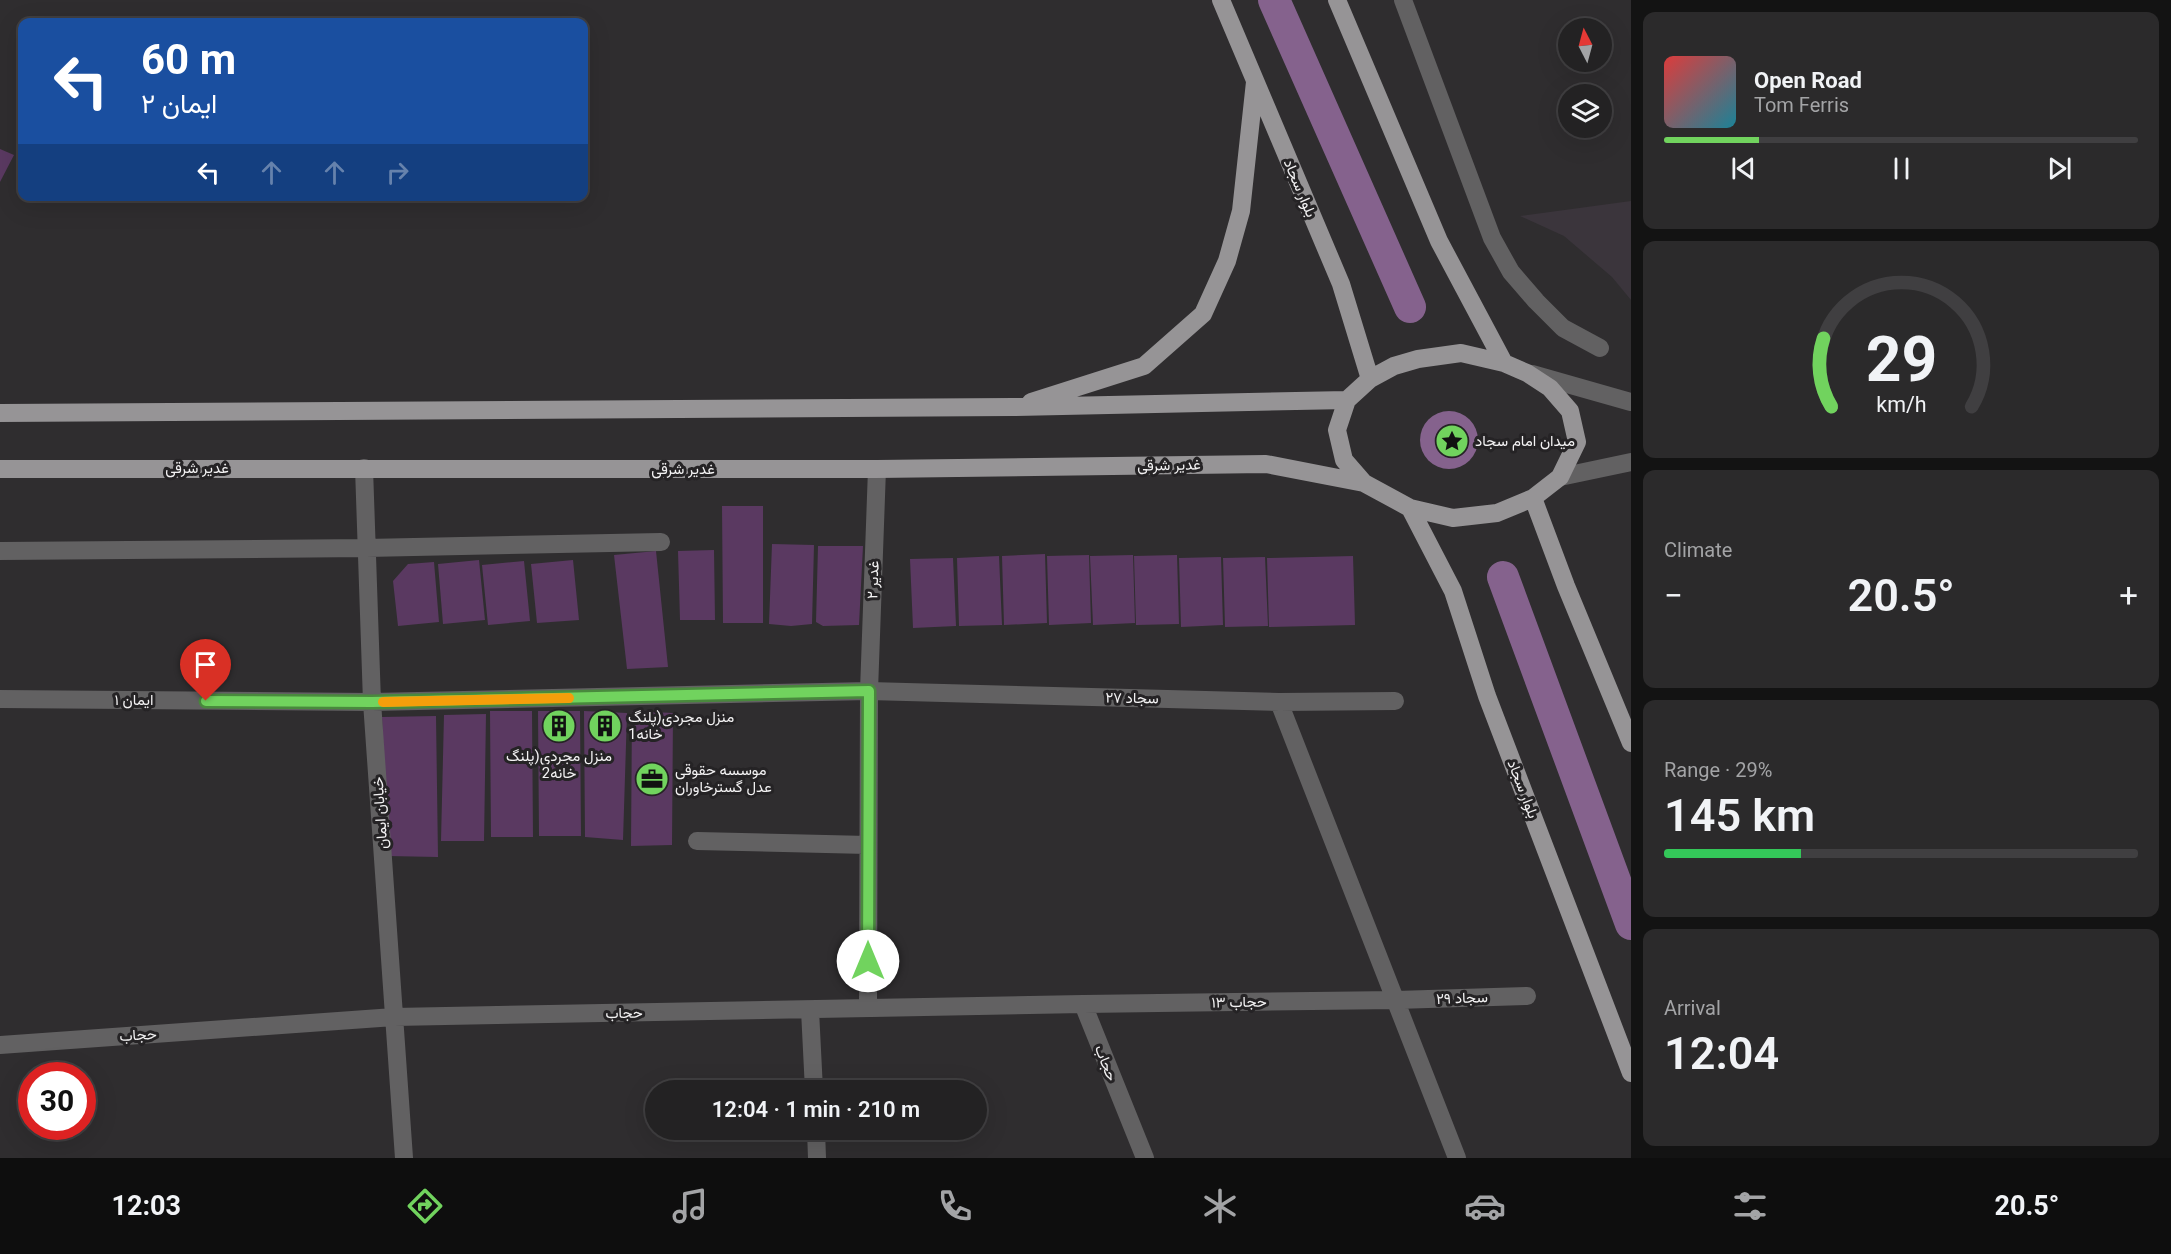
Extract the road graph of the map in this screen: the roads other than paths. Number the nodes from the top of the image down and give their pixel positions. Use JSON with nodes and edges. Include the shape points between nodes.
{"nodes":[{"id":1,"x":1221,"y":0,"type":"edge"},
{"id":2,"x":1337,"y":0,"type":"edge"},
{"id":3,"x":1403,"y":0,"type":"edge"},
{"id":4,"x":1255,"y":82,"type":"junction"},
{"id":5,"x":1599,"y":348,"type":"dead end"},
{"id":6,"x":1504,"y":363,"type":"junction"},
{"id":7,"x":1527,"y":372,"type":"junction"},
{"id":8,"x":1370,"y":380,"type":"junction"},
{"id":9,"x":1347,"y":400,"type":"junction"},
{"id":10,"x":1631,"y":402,"type":"edge"},
{"id":11,"x":1013,"y":407,"type":"junction"},
{"id":12,"x":0,"y":412,"type":"edge"},
{"id":13,"x":1631,"y":462,"type":"edge"},
{"id":14,"x":364,"y":468,"type":"junction"},
{"id":15,"x":0,"y":469,"type":"edge"},
{"id":16,"x":877,"y":469,"type":"junction"},
{"id":17,"x":1560,"y":477,"type":"junction"},
{"id":18,"x":1364,"y":483,"type":"junction"},
{"id":19,"x":1533,"y":498,"type":"junction"},
{"id":20,"x":1410,"y":508,"type":"junction"},
{"id":21,"x":662,"y":542,"type":"dead end"},
{"id":22,"x":366,"y":548,"type":"junction"},
{"id":23,"x":0,"y":550,"type":"edge"},
{"id":24,"x":869,"y":691,"type":"junction"},
{"id":25,"x":0,"y":699,"type":"edge"},
{"id":26,"x":1395,"y":701,"type":"dead end"},
{"id":27,"x":372,"y":702,"type":"junction"},
{"id":28,"x":1279,"y":702,"type":"junction"},
{"id":29,"x":1631,"y":743,"type":"edge"},
{"id":30,"x":697,"y":841,"type":"dead end"},
{"id":31,"x":868,"y":845,"type":"junction"},
{"id":32,"x":1527,"y":996,"type":"dead end"},
{"id":33,"x":1396,"y":1000,"type":"junction"},
{"id":34,"x":1083,"y":1004,"type":"junction"},
{"id":35,"x":868,"y":1008,"type":"junction"},
{"id":36,"x":810,"y":1010,"type":"junction"},
{"id":37,"x":394,"y":1017,"type":"junction"},
{"id":38,"x":0,"y":1045,"type":"edge"},
{"id":39,"x":1631,"y":1073,"type":"edge"},
{"id":40,"x":814,"y":1080,"type":"edge"},
{"id":41,"x":816,"y":1140,"type":"edge"},
{"id":42,"x":404,"y":1158,"type":"edge"},
{"id":43,"x":817,"y":1158,"type":"edge"},
{"id":44,"x":1145,"y":1158,"type":"edge"},
{"id":45,"x":1457,"y":1158,"type":"edge"}],
"edges":[{"from":1,"to":4,"type":"main road","name":"بلوار سجاد"},
{"from":2,"to":6,"type":"main road","via":[[1439,241]]},
{"from":3,"to":5,"type":"street","via":[[1492,238],[1511,272],[1563,328]]},
{"from":4,"to":8,"type":"main road","name":"بلوار سجاد","via":[[1341,284]]},
{"from":4,"to":11,"type":"main road","via":[[1241,211],[1227,261],[1203,314],[1144,366]]},
{"from":6,"to":7,"type":"main road"},
{"from":6,"to":8,"type":"main road","via":[[1461,353],[1410,361]]},
{"from":7,"to":10,"type":"street"},
{"from":7,"to":17,"type":"main road","via":[[1550,388],[1570,411],[1577,442]]},
{"from":8,"to":9,"type":"main road"},
{"from":9,"to":11,"type":"main road"},
{"from":9,"to":18,"type":"main road","via":[[1337,430],[1344,460]]},
{"from":11,"to":12,"type":"main road"},
{"from":13,"to":17,"type":"street"},
{"from":14,"to":15,"type":"main road","name":"غدیر شرقی"},
{"from":14,"to":16,"type":"main road","name":"غدیر شرقی"},
{"from":14,"to":22,"type":"street","name":"خیابان ایمان"},
{"from":16,"to":18,"type":"main road","name":"غدیر شرقی","via":[[1266,464]]},
{"from":16,"to":24,"type":"street","name":"غدیر ۲"},
{"from":17,"to":19,"type":"main road"},
{"from":18,"to":20,"type":"main road"},
{"from":19,"to":20,"type":"main road","via":[[1497,513],[1453,518]]},
{"from":19,"to":29,"type":"main road"},
{"from":20,"to":39,"type":"main road","name":"بلوار سجاد","via":[[1453,591],[1487,696]]},
{"from":21,"to":22,"type":"street"},
{"from":22,"to":23,"type":"street"},
{"from":22,"to":27,"type":"street","name":"خیابان ایمان"},
{"from":24,"to":27,"type":"street","name":"سجاد ۲۷"},
{"from":24,"to":28,"type":"street","name":"سجاد ۲۷"},
{"from":24,"to":31,"type":"street","name":"غدیر ۲"},
{"from":25,"to":27,"type":"street","name":"ایمان ۱"},
{"from":26,"to":28,"type":"street","name":"سجاد ۲۷"},
{"from":27,"to":37,"type":"street","name":"خیابان ایمان"},
{"from":28,"to":33,"type":"street"},
{"from":30,"to":31,"type":"street"},
{"from":31,"to":35,"type":"street","name":"غدیر ۲"},
{"from":32,"to":33,"type":"street","name":"سجاد ۲۹"},
{"from":33,"to":34,"type":"street","name":"حجاب ۱۳"},
{"from":33,"to":45,"type":"street"},
{"from":34,"to":35,"type":"street","name":"حجاب"},
{"from":34,"to":44,"type":"street","name":"حجاب"},
{"from":35,"to":36,"type":"street","name":"حجاب"},
{"from":36,"to":37,"type":"street","name":"حجاب"},
{"from":36,"to":40,"type":"street"},
{"from":37,"to":38,"type":"street","name":"حجاب"},
{"from":37,"to":42,"type":"street","name":"خیابان ایمان"},
{"from":41,"to":43,"type":"street"}]}
